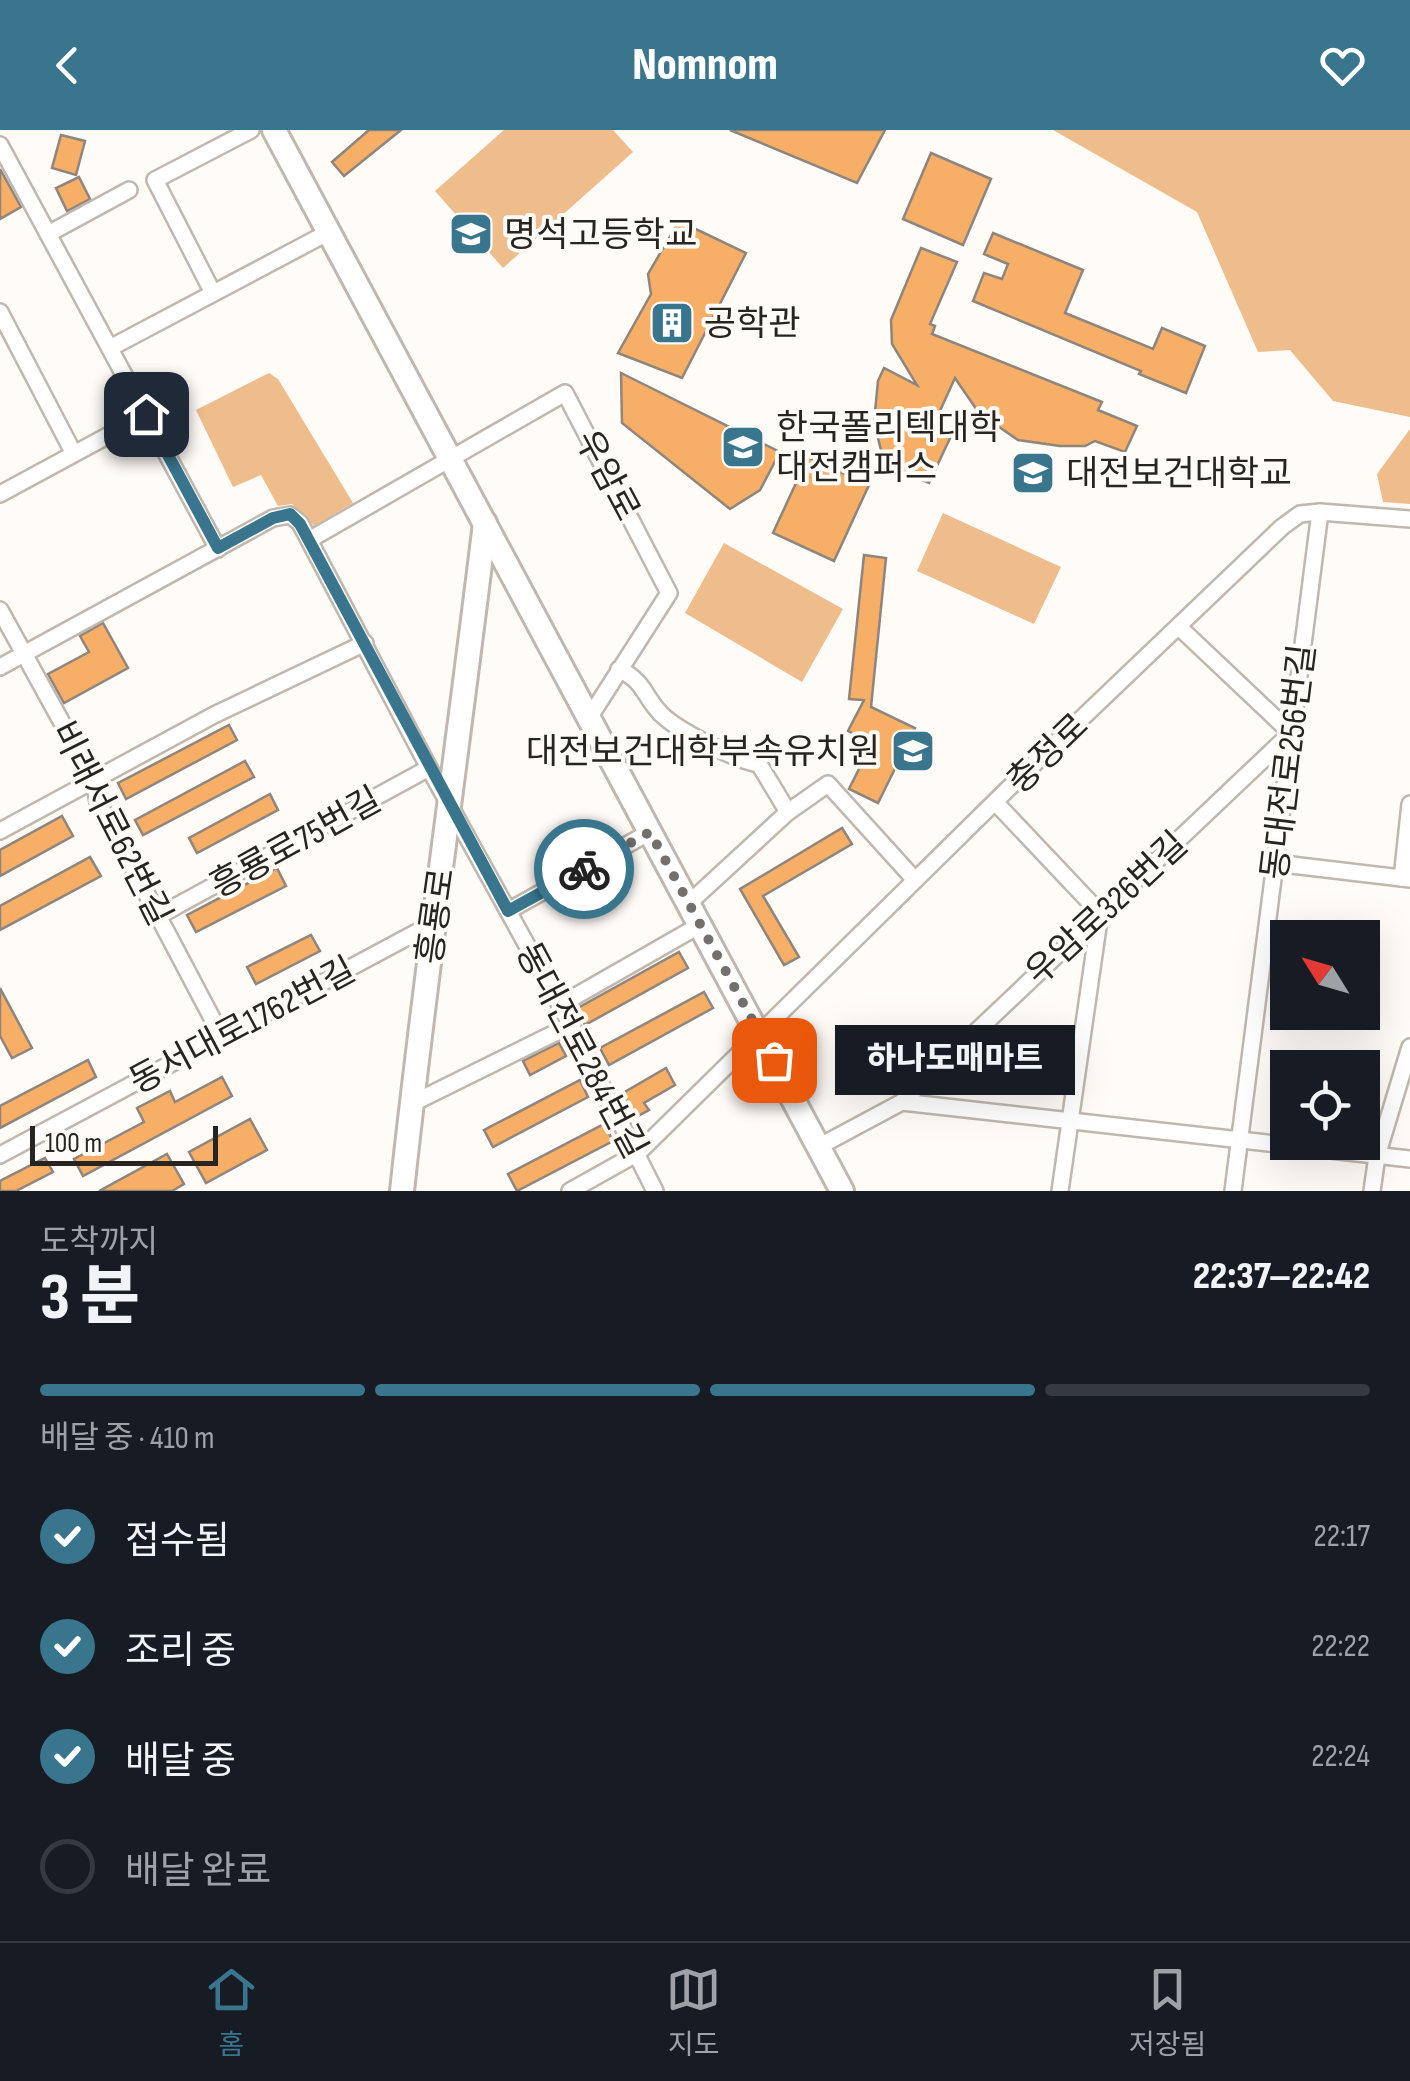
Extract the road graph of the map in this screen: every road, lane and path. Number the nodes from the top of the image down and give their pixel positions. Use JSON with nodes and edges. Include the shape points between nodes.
{"nodes":[{"id":1,"x":252,"y":130,"type":"edge"},
{"id":2,"x":274,"y":130,"type":"edge"},
{"id":3,"x":0,"y":145,"type":"edge"},
{"id":4,"x":129,"y":190,"type":"dead end"},
{"id":5,"x":329,"y":232,"type":"junction"},
{"id":6,"x":48,"y":234,"type":"junction"},
{"id":7,"x":213,"y":293,"type":"junction"},
{"id":8,"x":0,"y":312,"type":"edge"},
{"id":9,"x":110,"y":348,"type":"junction"},
{"id":10,"x":146,"y":414,"type":"junction"},
{"id":11,"x":74,"y":452,"type":"junction"},
{"id":12,"x":450,"y":457,"type":"junction"},
{"id":13,"x":0,"y":494,"type":"edge"},
{"id":14,"x":1320,"y":512,"type":"junction"},
{"id":15,"x":1410,"y":518,"type":"edge"},
{"id":16,"x":485,"y":523,"type":"junction"},
{"id":17,"x":310,"y":540,"type":"junction"},
{"id":18,"x":218,"y":548,"type":"junction"},
{"id":19,"x":0,"y":610,"type":"edge"},
{"id":20,"x":1180,"y":628,"type":"junction"},
{"id":21,"x":364,"y":643,"type":"junction"},
{"id":22,"x":24,"y":654,"type":"junction"},
{"id":23,"x":0,"y":667,"type":"edge"},
{"id":24,"x":619,"y":669,"type":"junction"},
{"id":25,"x":589,"y":718,"type":"junction"},
{"id":26,"x":1291,"y":733,"type":"junction"},
{"id":27,"x":430,"y":768,"type":"junction"},
{"id":28,"x":94,"y":781,"type":"junction"},
{"id":29,"x":452,"y":804,"type":"junction"},
{"id":30,"x":996,"y":804,"type":"junction"},
{"id":31,"x":1410,"y":804,"type":"edge"},
{"id":32,"x":788,"y":812,"type":"junction"},
{"id":33,"x":0,"y":831,"type":"edge"},
{"id":34,"x":650,"y":832,"type":"junction"},
{"id":35,"x":1275,"y":863,"type":"junction"},
{"id":36,"x":1406,"y":878,"type":"edge"},
{"id":37,"x":916,"y":880,"type":"junction"},
{"id":38,"x":508,"y":911,"type":"junction"},
{"id":39,"x":1100,"y":913,"type":"junction"},
{"id":40,"x":160,"y":915,"type":"junction"},
{"id":41,"x":694,"y":915,"type":"junction"},
{"id":42,"x":432,"y":924,"type":"junction"},
{"id":43,"x":560,"y":1006,"type":"junction"},
{"id":44,"x":571,"y":1025,"type":"junction"},
{"id":45,"x":759,"y":1031,"type":"junction"},
{"id":46,"x":222,"y":1036,"type":"junction"},
{"id":47,"x":1410,"y":1047,"type":"edge"},
{"id":48,"x":902,"y":1102,"type":"junction"},
{"id":49,"x":411,"y":1104,"type":"junction"},
{"id":50,"x":1069,"y":1121,"type":"junction"},
{"id":51,"x":1239,"y":1140,"type":"junction"},
{"id":52,"x":1270,"y":1144,"type":"edge"},
{"id":53,"x":820,"y":1146,"type":"junction"},
{"id":54,"x":1380,"y":1146,"type":"edge"},
{"id":55,"x":638,"y":1153,"type":"junction"},
{"id":56,"x":0,"y":1155,"type":"edge"},
{"id":57,"x":1380,"y":1156,"type":"edge"},
{"id":58,"x":1376,"y":1160,"type":"edge"},
{"id":59,"x":1410,"y":1160,"type":"edge"},
{"id":60,"x":402,"y":1191,"type":"edge"},
{"id":61,"x":570,"y":1191,"type":"edge"},
{"id":62,"x":655,"y":1191,"type":"edge"},
{"id":63,"x":842,"y":1191,"type":"edge"},
{"id":64,"x":1060,"y":1191,"type":"edge"},
{"id":65,"x":1233,"y":1191,"type":"edge"},
{"id":66,"x":1372,"y":1191,"type":"edge"}],
"edges":[{"from":1,"to":7,"type":"street","via":[[154,180]]},
{"from":2,"to":5,"type":"main road"},
{"from":3,"to":6,"type":"street"},
{"from":4,"to":6,"type":"street"},
{"from":5,"to":7,"type":"street"},
{"from":5,"to":12,"type":"main road"},
{"from":6,"to":9,"type":"street"},
{"from":7,"to":9,"type":"street"},
{"from":8,"to":11,"type":"street"},
{"from":9,"to":10,"type":"street"},
{"from":10,"to":11,"type":"street"},
{"from":10,"to":18,"type":"street"},
{"from":11,"to":13,"type":"street"},
{"from":12,"to":16,"type":"main road"},
{"from":12,"to":17,"type":"street","name":"우암로"},
{"from":12,"to":24,"type":"street","name":"우암로","via":[[565,393],[669,593]]},
{"from":14,"to":15,"type":"street","name":"충정로"},
{"from":14,"to":20,"type":"street","name":"충정로","via":[[1300,514],[1282,528]]},
{"from":14,"to":26,"type":"street","name":"동대전로256번길"},
{"from":16,"to":25,"type":"main road"},
{"from":16,"to":29,"type":"main road","name":"흥룡로"},
{"from":17,"to":18,"type":"street","via":[[290,514]]},
{"from":17,"to":21,"type":"street","name":"동대전로284번길"},
{"from":18,"to":22,"type":"street"},
{"from":19,"to":22,"type":"street","name":"비래서로62번길"},
{"from":20,"to":26,"type":"street"},
{"from":20,"to":30,"type":"street","name":"충정로"},
{"from":21,"to":27,"type":"street","name":"동대전로284번길"},
{"from":21,"to":28,"type":"street"},
{"from":22,"to":23,"type":"street"},
{"from":22,"to":28,"type":"street","name":"비래서로62번길"},
{"from":24,"to":25,"type":"street","name":"우암로"},
{"from":24,"to":32,"type":"street","via":[[638,678],[662,715],[740,762],[759,764]]},
{"from":25,"to":34,"type":"main road"},
{"from":26,"to":35,"type":"street","name":"동대전로256번길"},
{"from":26,"to":39,"type":"street","name":"우암로326번길"},
{"from":27,"to":29,"type":"street","name":"동대전로284번길"},
{"from":27,"to":40,"type":"street","name":"흥룡로75번길"},
{"from":28,"to":33,"type":"street"},
{"from":28,"to":40,"type":"street","name":"비래서로62번길","via":[[98,802]]},
{"from":29,"to":38,"type":"street","name":"동대전로284번길"},
{"from":29,"to":42,"type":"main road","name":"흥룡로"},
{"from":30,"to":37,"type":"street","name":"충정로"},
{"from":30,"to":39,"type":"street"},
{"from":31,"to":36,"type":"street"},
{"from":32,"to":37,"type":"street","via":[[828,784]]},
{"from":32,"to":41,"type":"street"},
{"from":34,"to":38,"type":"street"},
{"from":34,"to":41,"type":"main road"},
{"from":35,"to":36,"type":"street"},
{"from":35,"to":51,"type":"street","name":"동대전로256번길"},
{"from":37,"to":45,"type":"street","name":"충정로"},
{"from":38,"to":43,"type":"street","name":"동대전로284번길"},
{"from":39,"to":48,"type":"street","name":"우암로326번길"},
{"from":39,"to":50,"type":"street"},
{"from":40,"to":46,"type":"street","name":"비래서로62번길"},
{"from":41,"to":43,"type":"street"},
{"from":41,"to":45,"type":"main road"},
{"from":42,"to":46,"type":"street","name":"동서대로1762번길"},
{"from":42,"to":49,"type":"main road","name":"흥룡로"},
{"from":43,"to":44,"type":"street","name":"동대전로284번길"},
{"from":44,"to":49,"type":"street"},
{"from":44,"to":55,"type":"street","name":"동대전로284번길"},
{"from":45,"to":53,"type":"main road"},
{"from":45,"to":55,"type":"street","name":"충정로"},
{"from":46,"to":56,"type":"street","name":"동서대로1762번길"},
{"from":47,"to":54,"type":"street"},
{"from":48,"to":50,"type":"street"},
{"from":48,"to":53,"type":"street","name":"우암로326번길"},
{"from":49,"to":60,"type":"main road","name":"흥룡로"},
{"from":50,"to":51,"type":"street"},
{"from":50,"to":64,"type":"street"},
{"from":51,"to":52,"type":"street"},
{"from":51,"to":65,"type":"street","name":"동대전로256번길"},
{"from":53,"to":63,"type":"main road"},
{"from":55,"to":61,"type":"street","name":"충정로"},
{"from":55,"to":62,"type":"street","name":"동대전로284번길"},
{"from":57,"to":59,"type":"street"},
{"from":58,"to":66,"type":"street"}]}
